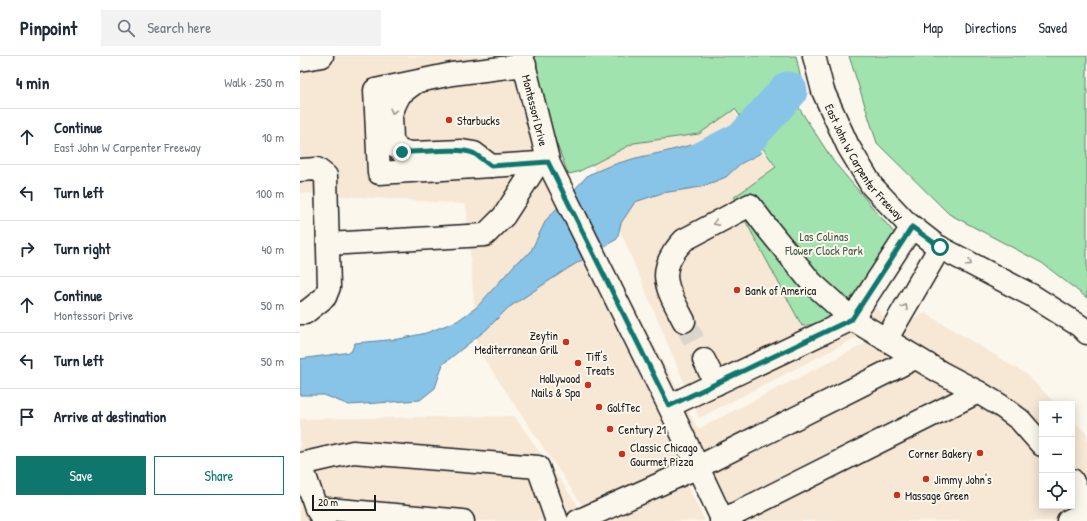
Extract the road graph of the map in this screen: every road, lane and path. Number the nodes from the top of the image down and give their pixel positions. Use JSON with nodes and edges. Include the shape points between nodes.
{"nodes":[{"id":1,"x":322,"y":56,"type":"edge"},
{"id":2,"x":814,"y":56,"type":"edge"},
{"id":3,"x":300,"y":60,"type":"edge"},
{"id":4,"x":524,"y":60,"type":"edge"},
{"id":5,"x":416,"y":82,"type":"junction"},
{"id":6,"x":491,"y":166,"type":"junction"},
{"id":7,"x":546,"y":166,"type":"junction"},
{"id":8,"x":300,"y":170,"type":"edge"},
{"id":9,"x":912,"y":227,"type":"junction"},
{"id":10,"x":328,"y":244,"type":"junction"},
{"id":11,"x":940,"y":247,"type":"junction"},
{"id":12,"x":300,"y":313,"type":"edge"},
{"id":13,"x":852,"y":319,"type":"junction"},
{"id":14,"x":684,"y":321,"type":"tunnel mouth"},
{"id":15,"x":1087,"y":333,"type":"edge"},
{"id":16,"x":886,"y":340,"type":"junction"},
{"id":17,"x":915,"y":358,"type":"junction"},
{"id":18,"x":704,"y":360,"type":"tunnel mouth"},
{"id":19,"x":716,"y":384,"type":"junction"},
{"id":20,"x":978,"y":392,"type":"junction"},
{"id":21,"x":669,"y":406,"type":"junction"},
{"id":22,"x":1039,"y":442,"type":"edge"},
{"id":23,"x":698,"y":467,"type":"junction"},
{"id":24,"x":1075,"y":486,"type":"edge"},
{"id":25,"x":1087,"y":511,"type":"edge"},
{"id":26,"x":320,"y":514,"type":"edge"},
{"id":27,"x":463,"y":521,"type":"edge"},
{"id":28,"x":557,"y":521,"type":"edge"},
{"id":29,"x":578,"y":521,"type":"edge"},
{"id":30,"x":722,"y":521,"type":"edge"},
{"id":31,"x":1068,"y":521,"type":"edge"}],
"edges":[{"from":1,"to":3,"type":"main road"},
{"from":2,"to":9,"type":"main road","name":"East John W Carpenter Freeway","via":[[823,91],[848,146],[872,186]]},
{"from":4,"to":5,"type":"main road"},
{"from":4,"to":7,"type":"main road","name":"Montessori Drive"},
{"from":5,"to":6,"type":"main road","one_way":true,"via":[[400,94],[391,115],[392,140],[397,148],[402,152],[413,153],[462,151],[474,154]]},
{"from":5,"to":6,"type":"main road","via":[[375,90],[379,173]]},
{"from":6,"to":7,"type":"main road"},
{"from":7,"to":10,"type":"main road","via":[[535,168],[504,216],[485,235]]},
{"from":7,"to":21,"type":"main road","name":"Montessori Drive"},
{"from":8,"to":10,"type":"main road","via":[[317,169],[326,176]]},
{"from":9,"to":11,"type":"main road","name":"East John W Carpenter Freeway"},
{"from":9,"to":13,"type":"main road"},
{"from":10,"to":12,"type":"main road","via":[[329,287],[325,297],[305,313]]},
{"from":11,"to":15,"type":"main road","name":"East John W Carpenter Freeway","one_way":true,"via":[[1031,295]]},
{"from":16,"to":11,"type":"main road","one_way":true},
{"from":13,"to":14,"type":"main road","one_way":true,"via":[[811,282],[750,205],[684,240],[669,261],[665,276],[670,293]]},
{"from":13,"to":16,"type":"main road"},
{"from":13,"to":19,"type":"main road"},
{"from":16,"to":17,"type":"main road"},
{"from":17,"to":20,"type":"main road"},
{"from":17,"to":23,"type":"main road"},
{"from":18,"to":19,"type":"main road"},
{"from":19,"to":21,"type":"main road"},
{"from":20,"to":22,"type":"main road","via":[[1020,420]]},
{"from":20,"to":30,"type":"main road"},
{"from":21,"to":23,"type":"main road","name":"Montessori Drive"},
{"from":23,"to":29,"type":"main road"},
{"from":23,"to":30,"type":"main road","name":"Montessori Drive"},
{"from":24,"to":25,"type":"main road"},
{"from":25,"to":31,"type":"main road"},
{"from":26,"to":27,"type":"main road"},
{"from":26,"to":28,"type":"main road","via":[[301,464],[353,452],[538,467]]}]}
